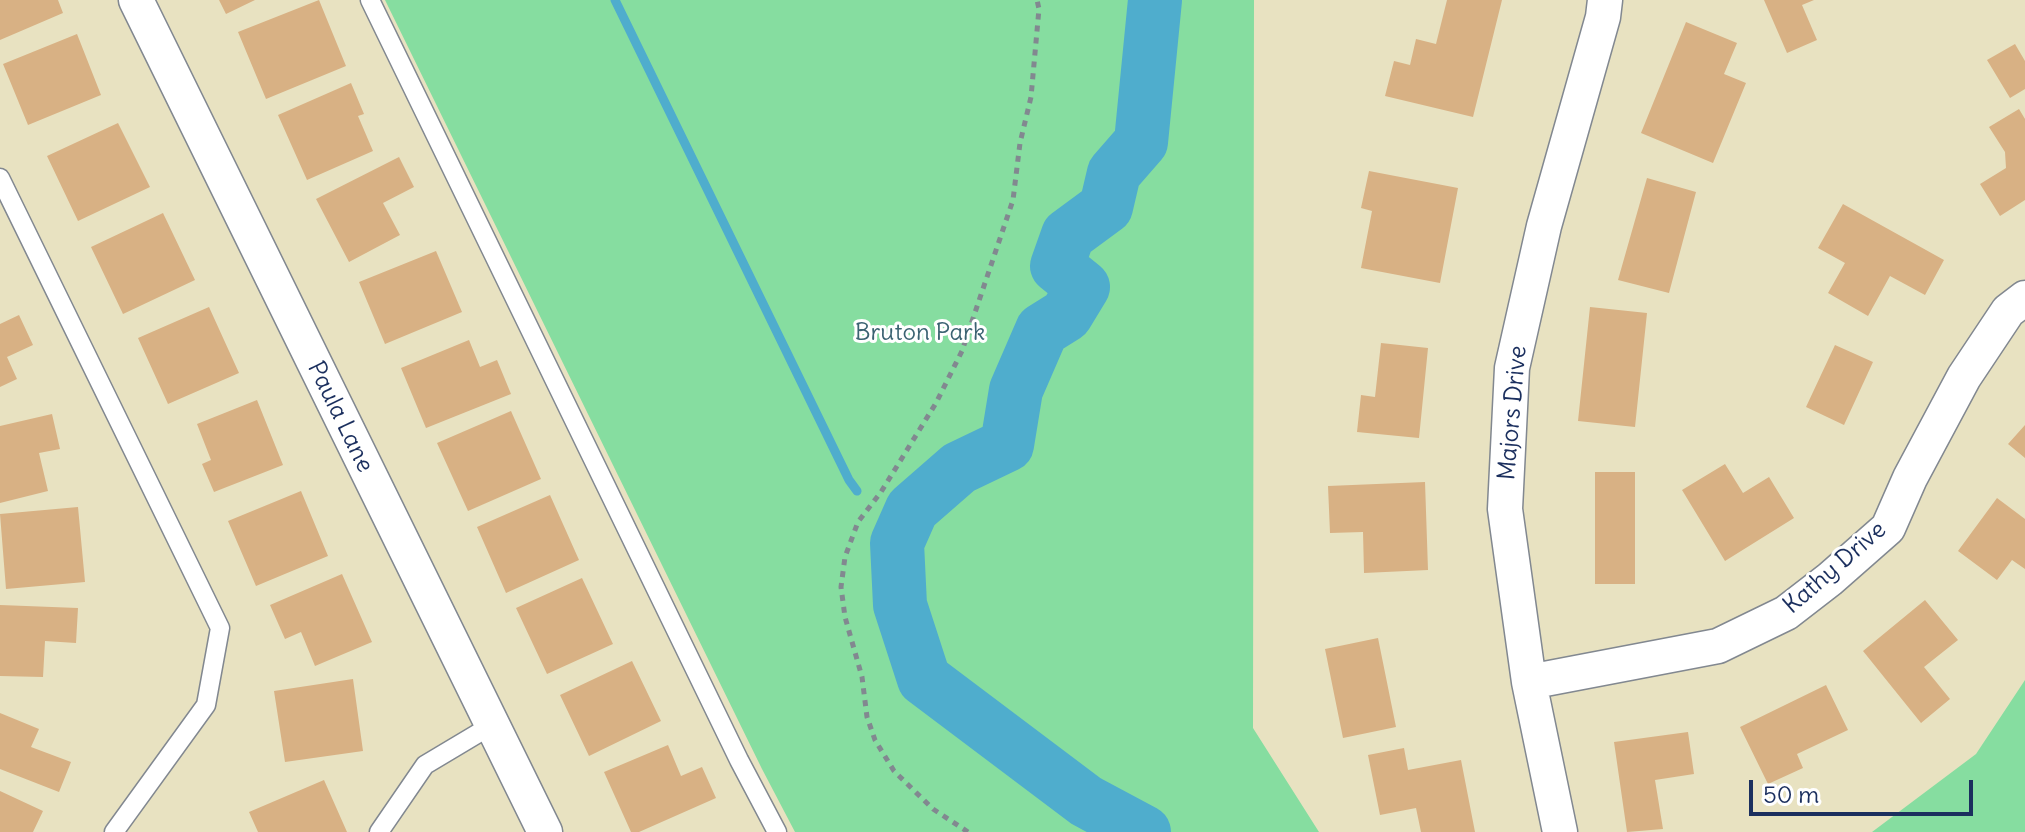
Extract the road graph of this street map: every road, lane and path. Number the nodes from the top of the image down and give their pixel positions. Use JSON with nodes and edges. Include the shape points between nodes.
{"nodes":[{"id":1,"x":136,"y":0,"type":"edge"},
{"id":2,"x":370,"y":0,"type":"edge"},
{"id":3,"x":1037,"y":0,"type":"edge"},
{"id":4,"x":1605,"y":0,"type":"edge"},
{"id":5,"x":0,"y":178,"type":"edge"},
{"id":6,"x":2025,"y":298,"type":"edge"},
{"id":7,"x":1529,"y":682,"type":"junction"},
{"id":8,"x":492,"y":725,"type":"junction"},
{"id":9,"x":114,"y":832,"type":"edge"},
{"id":10,"x":379,"y":832,"type":"edge"},
{"id":11,"x":545,"y":832,"type":"edge"},
{"id":12,"x":777,"y":832,"type":"edge"},
{"id":13,"x":968,"y":832,"type":"edge"},
{"id":14,"x":1560,"y":832,"type":"edge"}],
"edges":[{"from":1,"to":8,"type":"street","name":"Paula Lane"},
{"from":2,"to":12,"type":"lane"},
{"from":3,"to":13,"type":"path","via":[[1034,70],[1013,200],[962,351],[936,403],[858,522],[841,587],[875,740],[894,771],[933,809]]},
{"from":4,"to":7,"type":"street","name":"Majors Drive","via":[[1512,368],[1505,509]]},
{"from":5,"to":9,"type":"lane","via":[[220,628],[206,705]]},
{"from":6,"to":7,"type":"street","name":"Kathy Drive","via":[[2008,311],[1964,377],[1888,528],[1830,579],[1786,613],[1718,646]]},
{"from":7,"to":14,"type":"street","name":"Majors Drive"},
{"from":8,"to":10,"type":"lane","via":[[425,765]]},
{"from":8,"to":11,"type":"street","name":"Paula Lane"}]}
